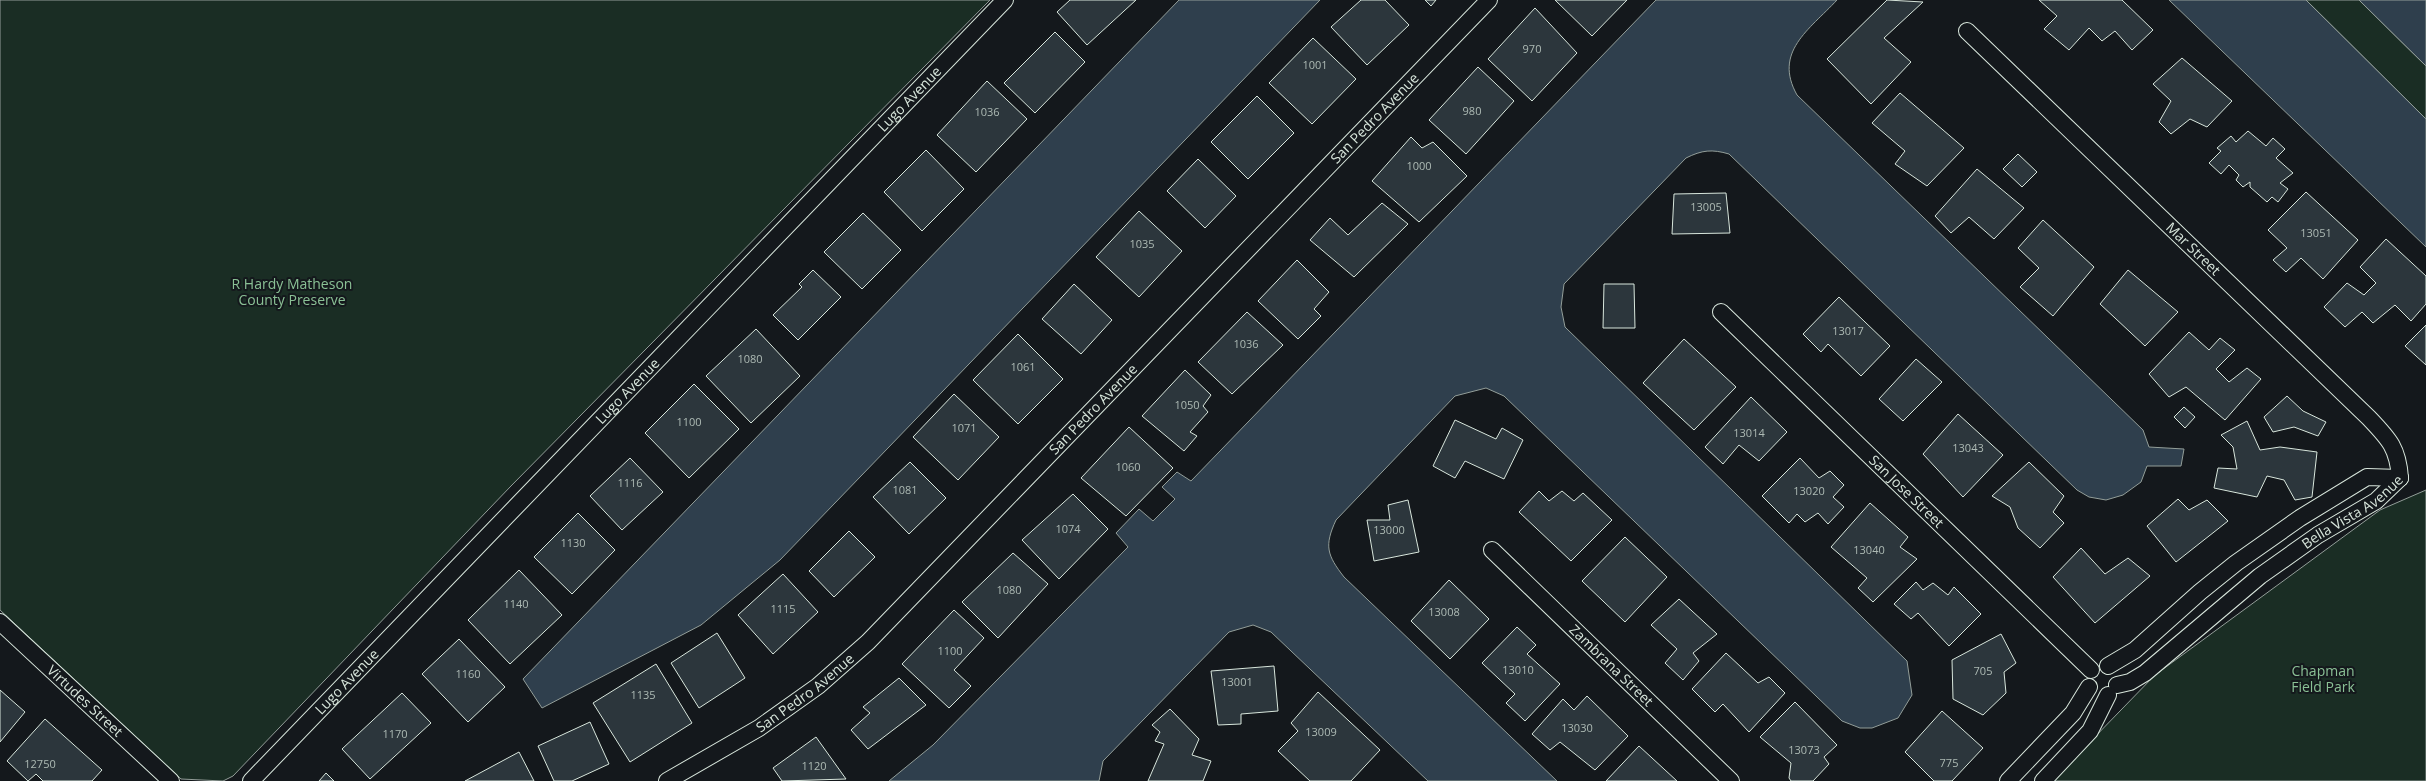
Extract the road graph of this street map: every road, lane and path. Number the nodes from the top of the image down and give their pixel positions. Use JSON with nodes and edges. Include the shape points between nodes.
{"nodes":[{"id":1,"x":1005,"y":0,"type":"edge"},
{"id":2,"x":1489,"y":0,"type":"edge"},
{"id":3,"x":1967,"y":32,"type":"dead end"},
{"id":4,"x":1721,"y":312,"type":"dead end"},
{"id":5,"x":2400,"y":478,"type":"junction"},
{"id":6,"x":1492,"y":550,"type":"dead end"},
{"id":7,"x":0,"y":622,"type":"edge"},
{"id":8,"x":2108,"y":666,"type":"junction"},
{"id":9,"x":2091,"y":670,"type":"junction"},
{"id":10,"x":2089,"y":687,"type":"junction"},
{"id":11,"x":2113,"y":690,"type":"junction"},
{"id":12,"x":171,"y":781,"type":"edge"},
{"id":13,"x":251,"y":781,"type":"edge"},
{"id":14,"x":667,"y":781,"type":"edge"},
{"id":15,"x":1731,"y":781,"type":"edge"},
{"id":16,"x":2008,"y":781,"type":"edge"},
{"id":17,"x":2043,"y":781,"type":"edge"}],
"edges":[{"from":1,"to":13,"type":"street","name":"Lugo Avenue"},
{"from":2,"to":14,"type":"street","name":"San Pedro Avenue","via":[[868,642],[818,686],[759,728]]},
{"from":3,"to":5,"type":"street","name":"Mar Street","via":[[2369,418],[2395,450]]},
{"from":4,"to":9,"type":"street","name":"San Jose Street"},
{"from":5,"to":8,"type":"street","name":"Bella Vista Avenue","via":[[2367,477],[2300,518],[2236,563],[2135,650]]},
{"from":5,"to":11,"type":"street","name":"Bella Vista Avenue","via":[[2376,501],[2318,535],[2260,576],[2145,673]]},
{"from":6,"to":15,"type":"street","name":"Zambrana Street"},
{"from":7,"to":12,"type":"street","name":"Virtudes Street"},
{"from":8,"to":9,"type":"street","name":"Bella Vista Avenue"},
{"from":8,"to":11,"type":"street","via":[[2115,672]]},
{"from":9,"to":10,"type":"street"},
{"from":10,"to":11,"type":"street","via":[[2097,695]]},
{"from":10,"to":16,"type":"street","via":[[2073,713]]},
{"from":11,"to":17,"type":"street","via":[[2090,731]]}]}
